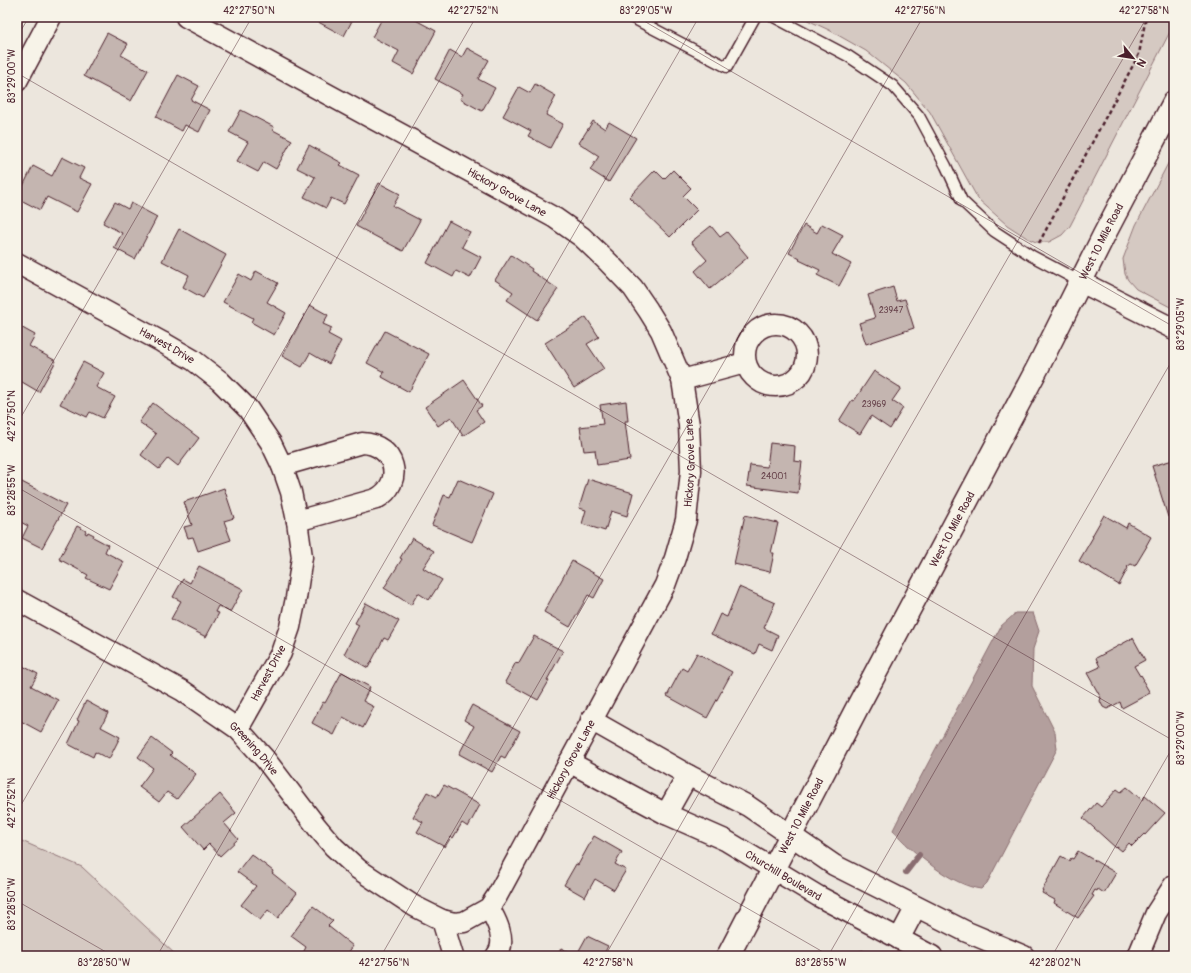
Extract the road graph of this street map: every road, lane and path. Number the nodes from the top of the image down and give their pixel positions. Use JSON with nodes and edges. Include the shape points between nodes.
{"nodes":[{"id":1,"x":51,"y":17,"type":"edge"},
{"id":2,"x":186,"y":17,"type":"edge"},
{"id":3,"x":632,"y":17,"type":"edge"},
{"id":4,"x":754,"y":17,"type":"edge"},
{"id":5,"x":774,"y":17,"type":"edge"},
{"id":6,"x":1146,"y":17,"type":"edge"},
{"id":7,"x":17,"y":81,"type":"edge"},
{"id":8,"x":1174,"y":102,"type":"edge"},
{"id":9,"x":1032,"y":256,"type":"junction"},
{"id":10,"x":17,"y":263,"type":"edge"},
{"id":11,"x":1081,"y":282,"type":"junction"},
{"id":12,"x":1174,"y":329,"type":"edge"},
{"id":13,"x":745,"y":363,"type":"dead end"},
{"id":14,"x":682,"y":380,"type":"junction"},
{"id":15,"x":282,"y":466,"type":"junction"},
{"id":16,"x":297,"y":521,"type":"junction"},
{"id":17,"x":17,"y":600,"type":"edge"},
{"id":18,"x":590,"y":720,"type":"junction"},
{"id":19,"x":238,"y":729,"type":"junction"},
{"id":20,"x":569,"y":762,"type":"junction"},
{"id":21,"x":688,"y":775,"type":"junction"},
{"id":22,"x":666,"y":814,"type":"junction"},
{"id":23,"x":792,"y":835,"type":"junction"},
{"id":24,"x":774,"y":869,"type":"junction"},
{"id":25,"x":1174,"y":885,"type":"edge"},
{"id":26,"x":916,"y":907,"type":"junction"},
{"id":27,"x":488,"y":908,"type":"junction"},
{"id":28,"x":442,"y":920,"type":"junction"},
{"id":29,"x":464,"y":922,"type":"joint"},
{"id":30,"x":899,"y":939,"type":"junction"},
{"id":31,"x":453,"y":956,"type":"edge"},
{"id":32,"x":496,"y":956,"type":"edge"},
{"id":33,"x":728,"y":956,"type":"edge"},
{"id":34,"x":932,"y":956,"type":"edge"},
{"id":35,"x":1024,"y":956,"type":"edge"},
{"id":36,"x":1138,"y":956,"type":"edge"}],
"edges":[{"from":1,"to":7,"type":"street"},
{"from":2,"to":14,"type":"street","name":"Hickory Grove Lane","via":[[556,218],[582,237],[633,288],[661,331]]},
{"from":3,"to":4,"type":"lane","via":[[727,67]]},
{"from":5,"to":9,"type":"lane","via":[[848,56],[893,86],[919,116],[962,201],[994,231]]},
{"from":6,"to":9,"type":"path","via":[[1139,54]]},
{"from":8,"to":11,"type":"main road","name":"West 10 Mile Road"},
{"from":9,"to":11,"type":"lane"},
{"from":10,"to":15,"type":"street","name":"Harvest Drive","via":[[162,342],[204,368],[248,409],[271,442]]},
{"from":11,"to":12,"type":"street"},
{"from":11,"to":23,"type":"main road","name":"West 10 Mile Road"},
{"from":13,"to":14,"type":"street"},
{"from":14,"to":18,"type":"street","name":"Hickory Grove Lane","via":[[690,425],[691,471],[686,520],[665,585]]},
{"from":15,"to":16,"type":"street","name":"Harvest Drive"},
{"from":15,"to":16,"type":"street","via":[[362,443],[384,450],[392,463],[393,481],[384,495],[376,500]]},
{"from":16,"to":19,"type":"street","name":"Harvest Drive","via":[[302,557],[290,627],[281,653]]},
{"from":17,"to":19,"type":"street","name":"Greening Drive","via":[[183,691]]},
{"from":18,"to":20,"type":"street","name":"Hickory Grove Lane"},
{"from":18,"to":21,"type":"street"},
{"from":19,"to":28,"type":"street","name":"Greening Drive","via":[[265,759],[334,847],[364,873],[414,906]]},
{"from":20,"to":22,"type":"street","name":"Churchill Boulevard"},
{"from":20,"to":27,"type":"street","name":"Hickory Grove Lane","via":[[497,896]]},
{"from":21,"to":22,"type":"street"},
{"from":21,"to":23,"type":"street","via":[[748,806]]},
{"from":22,"to":24,"type":"street","name":"Churchill Boulevard","via":[[725,840]]},
{"from":23,"to":24,"type":"main road","name":"West 10 Mile Road"},
{"from":23,"to":26,"type":"street","via":[[834,864]]},
{"from":24,"to":30,"type":"street","name":"Churchill Boulevard","via":[[818,896]]},
{"from":24,"to":33,"type":"main road","name":"West 10 Mile Road"},
{"from":25,"to":36,"type":"street","via":[[1156,913]]},
{"from":26,"to":30,"type":"street"},
{"from":26,"to":35,"type":"street"},
{"from":27,"to":29,"type":"street","name":"Hickory Grove Lane"},
{"from":27,"to":32,"type":"street","via":[[496,919],[501,933],[502,944]]},
{"from":28,"to":29,"type":"street","name":"Greening Drive"},
{"from":28,"to":31,"type":"street"},
{"from":30,"to":34,"type":"street","name":"Churchill Boulevard"}]}
